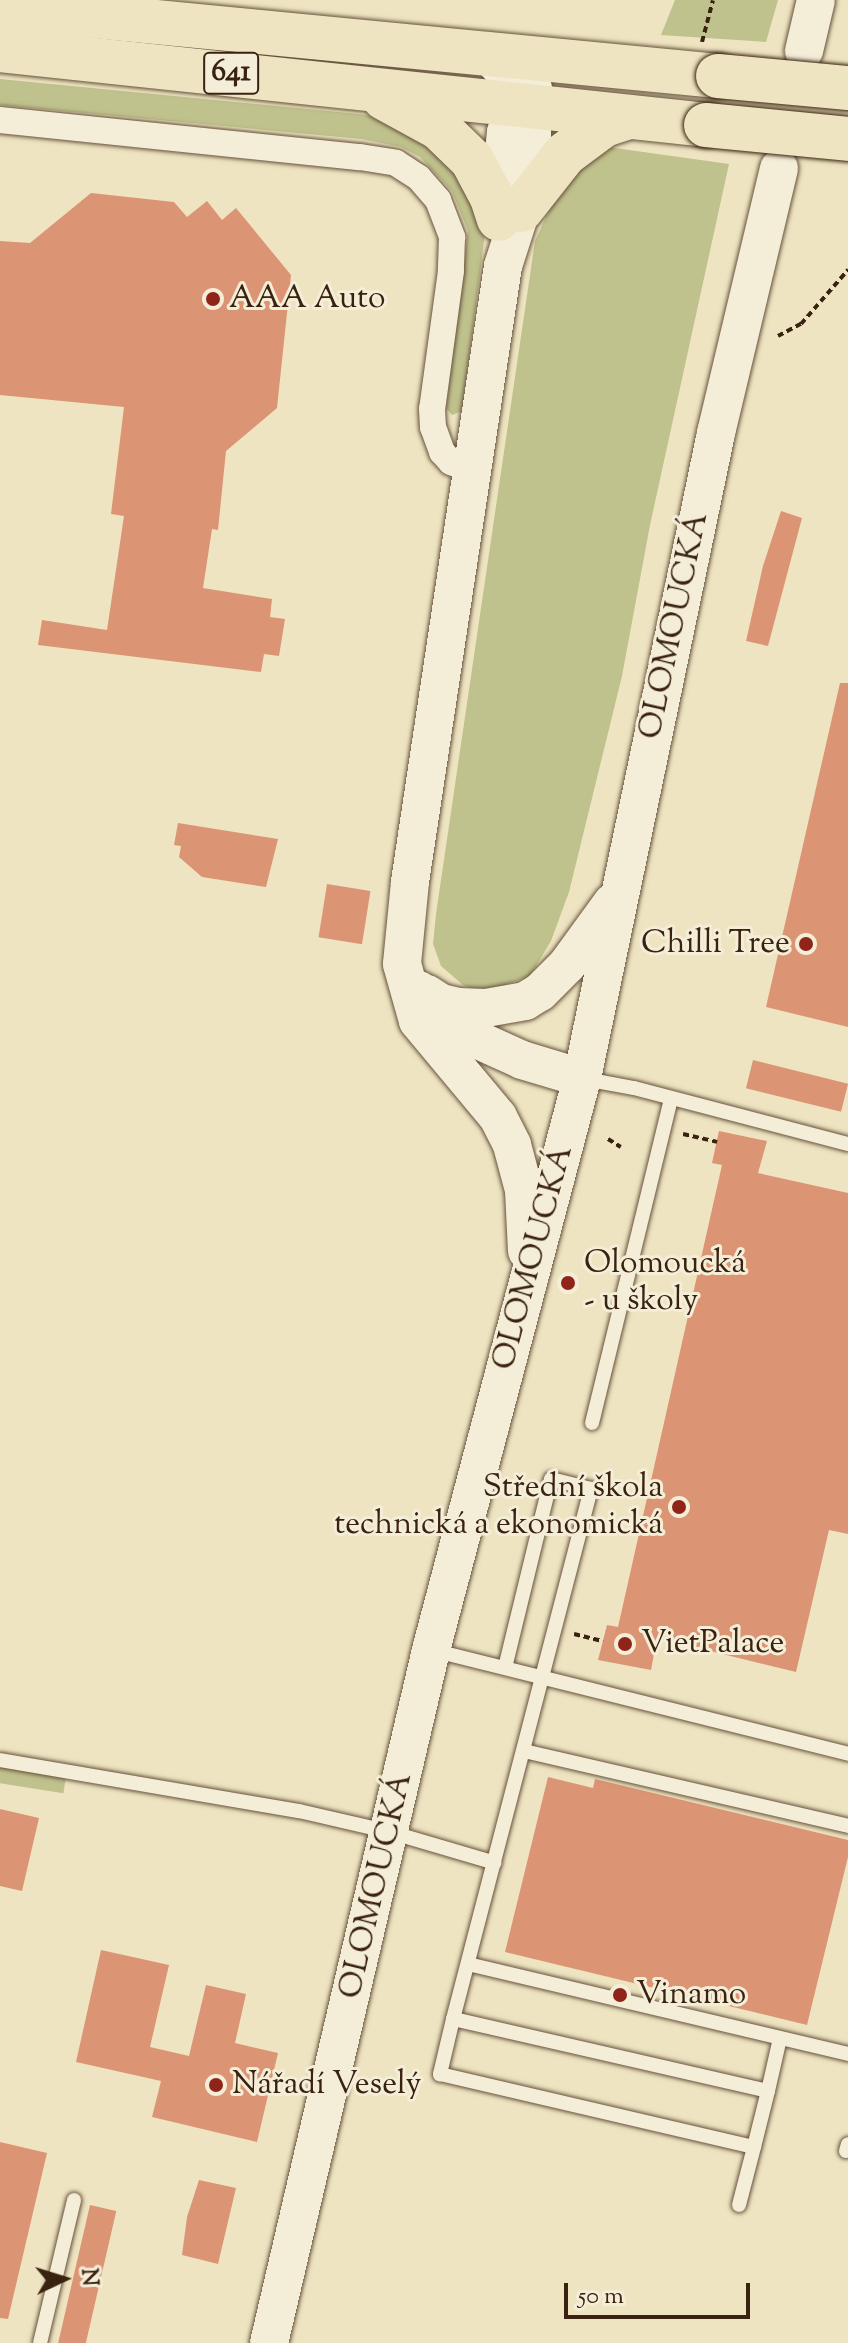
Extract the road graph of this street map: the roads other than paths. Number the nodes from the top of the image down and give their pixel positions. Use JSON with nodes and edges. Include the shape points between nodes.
{"nodes":[{"id":1,"x":816,"y":0,"type":"edge"},
{"id":2,"x":0,"y":7,"type":"edge"},
{"id":3,"x":0,"y":50,"type":"edge"},
{"id":4,"x":804,"y":51,"type":"dead end"},
{"id":5,"x":490,"y":56,"type":"junction"},
{"id":6,"x":565,"y":60,"type":"junction"},
{"id":7,"x":348,"y":85,"type":"junction"},
{"id":8,"x":848,"y":88,"type":"edge"},
{"id":9,"x":525,"y":104,"type":"junction"},
{"id":10,"x":628,"y":117,"type":"junction"},
{"id":11,"x":0,"y":120,"type":"edge"},
{"id":12,"x":848,"y":139,"type":"edge"},
{"id":13,"x":779,"y":168,"type":"dead end"},
{"id":14,"x":510,"y":214,"type":"junction"},
{"id":15,"x":474,"y":471,"type":"junction"},
{"id":16,"x":620,"y":891,"type":"junction"},
{"id":17,"x":405,"y":920,"type":"junction"},
{"id":18,"x":419,"y":990,"type":"junction"},
{"id":19,"x":582,"y":1078,"type":"junction"},
{"id":20,"x":671,"y":1100,"type":"junction"},
{"id":21,"x":848,"y":1144,"type":"edge"},
{"id":22,"x":528,"y":1290,"type":"junction"},
{"id":23,"x":592,"y":1423,"type":"dead end"},
{"id":24,"x":431,"y":1650,"type":"junction"},
{"id":25,"x":505,"y":1667,"type":"junction"},
{"id":26,"x":544,"y":1676,"type":"junction"},
{"id":27,"x":524,"y":1751,"type":"junction"},
{"id":28,"x":848,"y":1754,"type":"edge"},
{"id":29,"x":0,"y":1760,"type":"edge"},
{"id":30,"x":848,"y":1826,"type":"edge"},
{"id":31,"x":390,"y":1832,"type":"junction"},
{"id":32,"x":495,"y":1863,"type":"junction"},
{"id":33,"x":468,"y":1964,"type":"junction"},
{"id":34,"x":453,"y":2019,"type":"junction"},
{"id":35,"x":780,"y":2038,"type":"junction"},
{"id":36,"x":848,"y":2054,"type":"edge"},
{"id":37,"x":768,"y":2091,"type":"junction"},
{"id":38,"x":754,"y":2147,"type":"junction"},
{"id":39,"x":74,"y":2200,"type":"dead end"},
{"id":40,"x":739,"y":2205,"type":"dead end"},
{"id":41,"x":40,"y":2343,"type":"edge"},
{"id":42,"x":269,"y":2343,"type":"edge"}],
"edges":[{"from":1,"to":4,"type":"main road"},
{"from":2,"to":5,"type":"highway","number":"641"},
{"from":3,"to":7,"type":"highway","number":"641"},
{"from":5,"to":6,"type":"highway","number":"641"},
{"from":5,"to":9,"type":"main road"},
{"from":6,"to":8,"type":"highway","number":"641","bridge":true,"via":[[709,60]]},
{"from":6,"to":9,"type":"main road","via":[[540,80]]},
{"from":7,"to":9,"type":"highway","number":"641"},
{"from":7,"to":14,"type":"highway","via":[[393,101],[439,128],[479,170]]},
{"from":9,"to":10,"type":"highway","number":"641"},
{"from":9,"to":14,"type":"main road","via":[[506,132]]},
{"from":10,"to":12,"type":"highway","number":"641","bridge":true},
{"from":10,"to":14,"type":"highway","via":[[604,125],[565,154]]},
{"from":11,"to":15,"type":"street","via":[[369,158],[396,163],[419,178],[438,200],[452,237],[433,427],[451,462]]},
{"from":13,"to":16,"type":"main road","name":"OLOMOUCKÁ","via":[[716,433]]},
{"from":14,"to":15,"type":"main road"},
{"from":15,"to":17,"type":"main road"},
{"from":16,"to":18,"type":"main road","via":[[567,965],[525,1001],[458,1007]]},
{"from":16,"to":19,"type":"main road","name":"OLOMOUCKÁ"},
{"from":17,"to":18,"type":"main road","via":[[407,959]]},
{"from":17,"to":22,"type":"main road","via":[[402,964],[418,1021],[498,1117],[512,1145],[524,1190]]},
{"from":18,"to":19,"type":"main road","via":[[467,1035],[522,1060]]},
{"from":19,"to":20,"type":"lane"},
{"from":19,"to":22,"type":"main road","name":"OLOMOUCKÁ"},
{"from":20,"to":21,"type":"lane"},
{"from":20,"to":23,"type":"lane"},
{"from":22,"to":24,"type":"main road","name":"OLOMOUCKÁ"},
{"from":24,"to":25,"type":"lane"},
{"from":24,"to":31,"type":"main road","name":"OLOMOUCKÁ"},
{"from":25,"to":26,"type":"lane"},
{"from":25,"to":26,"type":"lane","via":[[551,1479],[591,1489]]},
{"from":26,"to":27,"type":"lane"},
{"from":26,"to":28,"type":"lane"},
{"from":27,"to":30,"type":"lane"},
{"from":27,"to":32,"type":"lane"},
{"from":29,"to":31,"type":"lane","via":[[299,1811]]},
{"from":31,"to":32,"type":"lane"},
{"from":31,"to":42,"type":"main road","name":"OLOMOUCKÁ"},
{"from":32,"to":33,"type":"lane"},
{"from":33,"to":34,"type":"lane"},
{"from":33,"to":35,"type":"lane"},
{"from":34,"to":37,"type":"lane"},
{"from":34,"to":38,"type":"lane","via":[[440,2074]]},
{"from":35,"to":36,"type":"lane"},
{"from":35,"to":37,"type":"lane"},
{"from":37,"to":38,"type":"lane"},
{"from":38,"to":40,"type":"lane"},
{"from":39,"to":41,"type":"lane"}]}
